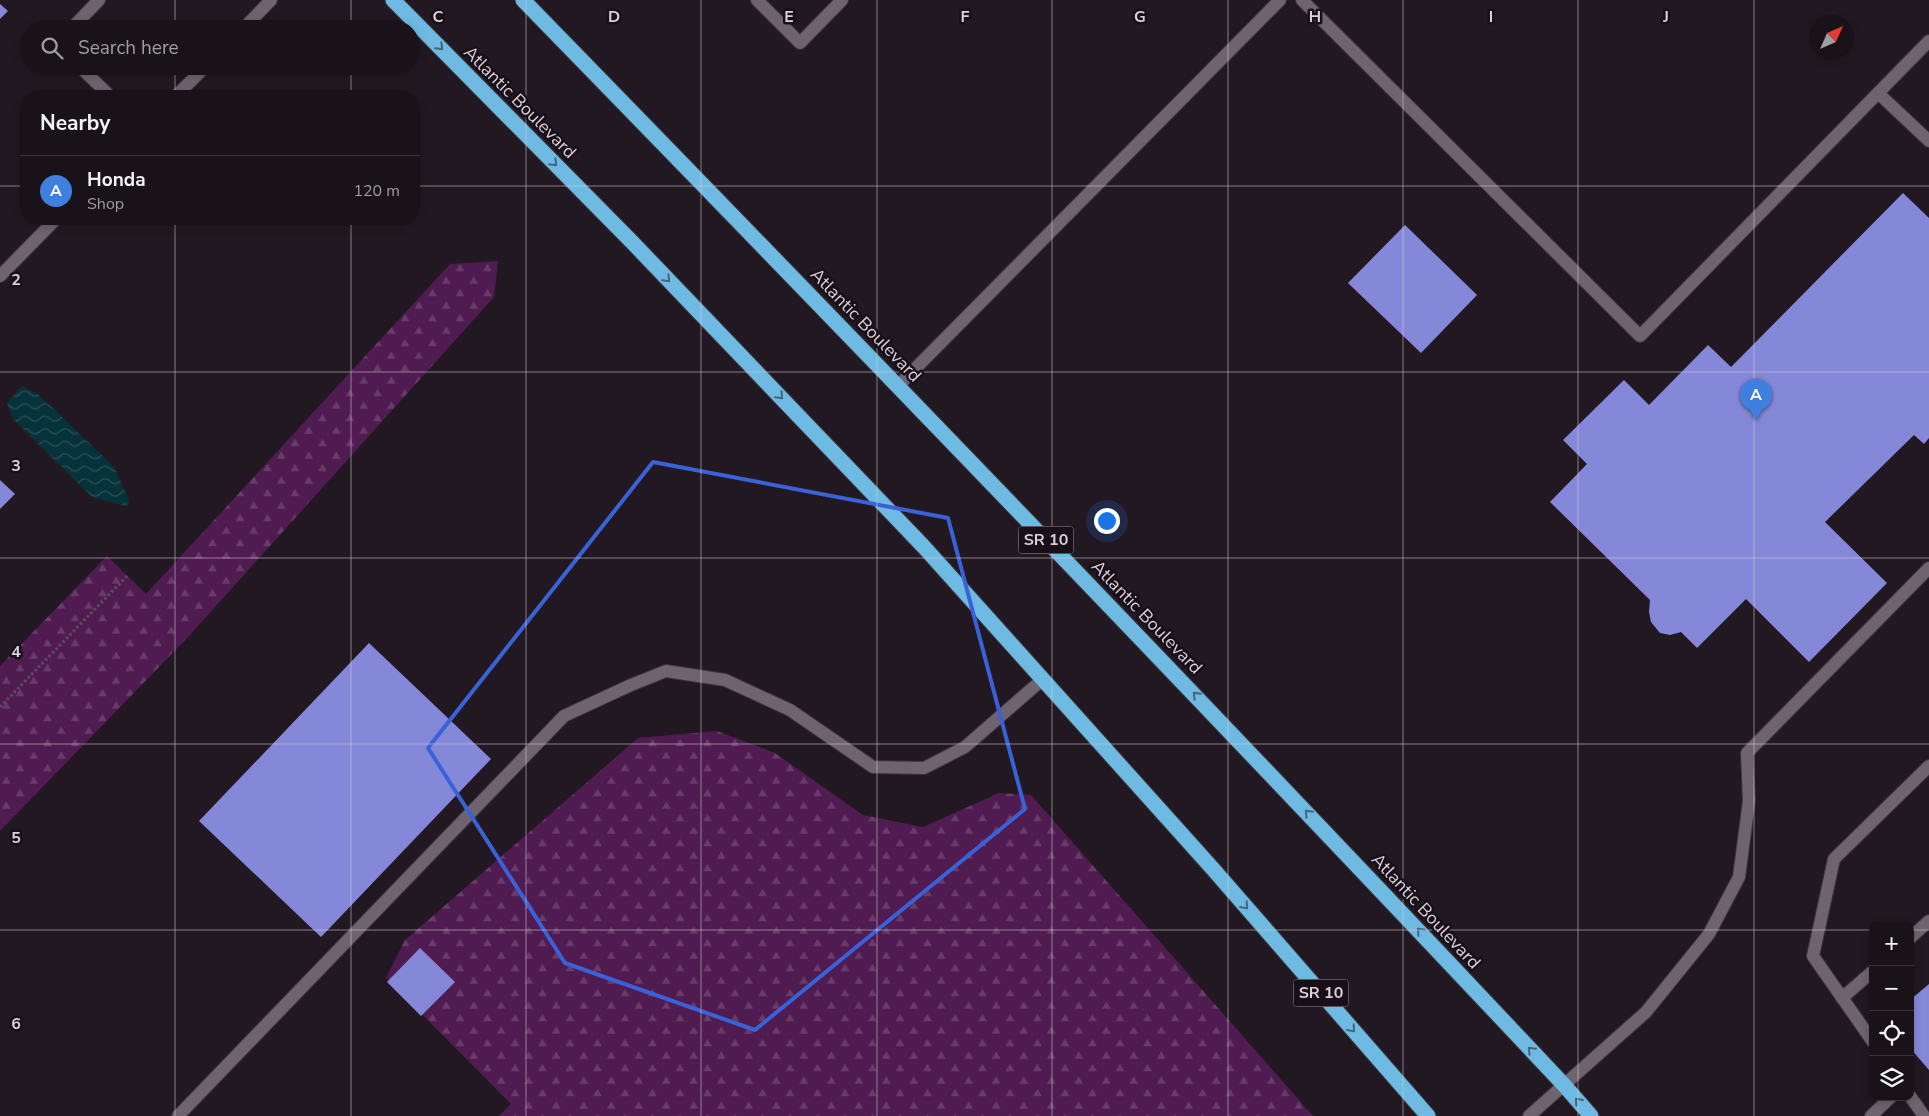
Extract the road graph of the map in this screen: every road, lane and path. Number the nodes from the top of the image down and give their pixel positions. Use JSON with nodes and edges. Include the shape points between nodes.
{"nodes":[{"id":1,"x":99,"y":0,"type":"edge"},
{"id":2,"x":271,"y":0,"type":"edge"},
{"id":3,"x":393,"y":0,"type":"edge"},
{"id":4,"x":523,"y":0,"type":"edge"},
{"id":5,"x":756,"y":0,"type":"edge"},
{"id":6,"x":842,"y":0,"type":"edge"},
{"id":7,"x":1280,"y":0,"type":"edge"},
{"id":8,"x":1302,"y":0,"type":"edge"},
{"id":9,"x":80,"y":20,"type":"edge"},
{"id":10,"x":252,"y":20,"type":"edge"},
{"id":11,"x":413,"y":20,"type":"edge"},
{"id":12,"x":420,"y":27,"type":"edge"},
{"id":13,"x":1929,"y":41,"type":"edge"},
{"id":14,"x":88,"y":75,"type":"edge"},
{"id":15,"x":197,"y":75,"type":"edge"},
{"id":16,"x":104,"y":90,"type":"edge"},
{"id":17,"x":182,"y":90,"type":"edge"},
{"id":18,"x":1878,"y":92,"type":"junction"},
{"id":19,"x":1929,"y":141,"type":"edge"},
{"id":20,"x":50,"y":225,"type":"edge"},
{"id":21,"x":0,"y":276,"type":"edge"},
{"id":22,"x":898,"y":386,"type":"junction"},
{"id":23,"x":1929,"y":568,"type":"edge"},
{"id":24,"x":127,"y":576,"type":"dead end"},
{"id":25,"x":1042,"y":679,"type":"junction"},
{"id":26,"x":0,"y":707,"type":"edge"},
{"id":27,"x":1929,"y":766,"type":"edge"},
{"id":28,"x":1929,"y":921,"type":"edge"},
{"id":29,"x":1914,"y":934,"type":"edge"},
{"id":30,"x":1869,"y":974,"type":"edge"},
{"id":31,"x":1842,"y":998,"type":"junction"},
{"id":32,"x":1869,"y":1036,"type":"edge"},
{"id":33,"x":1564,"y":1085,"type":"junction"},
{"id":34,"x":1887,"y":1101,"type":"edge"},
{"id":35,"x":1914,"y":1101,"type":"edge"},
{"id":36,"x":178,"y":1116,"type":"edge"},
{"id":37,"x":1428,"y":1116,"type":"edge"},
{"id":38,"x":1529,"y":1116,"type":"edge"},
{"id":39,"x":1591,"y":1116,"type":"edge"},
{"id":40,"x":1871,"y":1116,"type":"edge"},
{"id":41,"x":1924,"y":1116,"type":"edge"}],
"edges":[{"from":1,"to":9,"type":"street"},
{"from":2,"to":10,"type":"street"},
{"from":3,"to":11,"type":"highway","name":"Atlantic Boulevard","number":"SR 10","one_way":true},
{"from":4,"to":22,"type":"highway","name":"Atlantic Boulevard","number":"SR 10"},
{"from":5,"to":6,"type":"street","via":[[800,43]]},
{"from":7,"to":22,"type":"street"},
{"from":8,"to":18,"type":"street","via":[[1640,336]]},
{"from":12,"to":25,"type":"highway","name":"Atlantic Boulevard","number":"SR 10","one_way":true,"via":[[757,372],[924,547]]},
{"from":13,"to":18,"type":"street"},
{"from":14,"to":16,"type":"street"},
{"from":15,"to":17,"type":"street"},
{"from":18,"to":19,"type":"street"},
{"from":20,"to":21,"type":"street"},
{"from":33,"to":22,"type":"highway","name":"Atlantic Boulevard","number":"SR 10","one_way":true,"via":[[1281,784]]},
{"from":23,"to":33,"type":"street","via":[[1747,753],[1750,801],[1740,877],[1709,934],[1646,1012]]},
{"from":24,"to":26,"type":"path"},
{"from":25,"to":36,"type":"street","via":[[965,747],[924,768],[873,767],[790,710],[725,680],[666,671],[564,716]]},
{"from":25,"to":37,"type":"highway","name":"Atlantic Boulevard","number":"SR 10","one_way":true},
{"from":27,"to":31,"type":"street","via":[[1834,859],[1813,956]]},
{"from":28,"to":29,"type":"street"},
{"from":30,"to":31,"type":"street"},
{"from":31,"to":32,"type":"street"},
{"from":33,"to":38,"type":"street"},
{"from":39,"to":33,"type":"highway","name":"Atlantic Boulevard","number":"SR 10","one_way":true},
{"from":34,"to":40,"type":"street"},
{"from":35,"to":41,"type":"street"}]}
